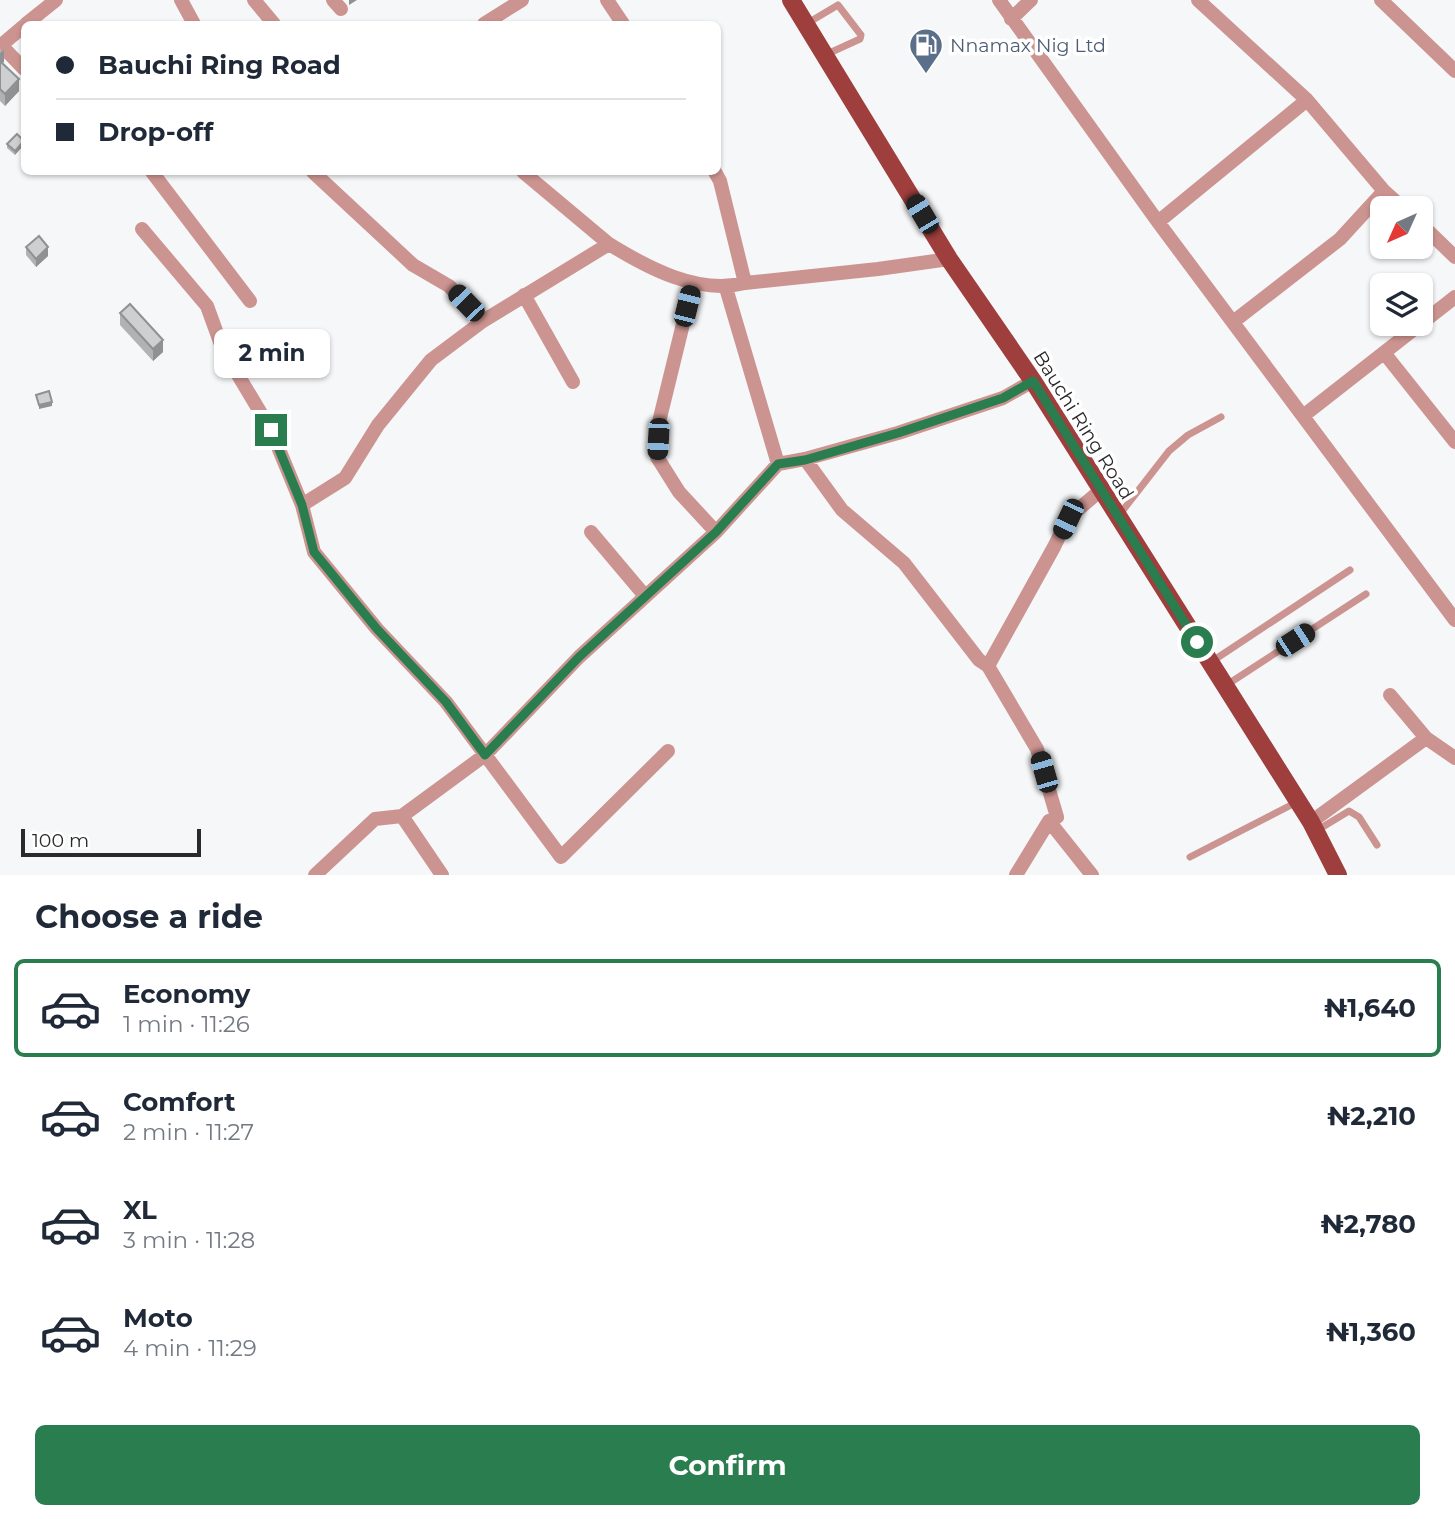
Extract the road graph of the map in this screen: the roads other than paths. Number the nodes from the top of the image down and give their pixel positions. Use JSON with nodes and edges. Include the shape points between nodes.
{"nodes":[{"id":1,"x":56,"y":0,"type":"edge"},
{"id":2,"x":181,"y":0,"type":"edge"},
{"id":3,"x":254,"y":0,"type":"edge"},
{"id":4,"x":522,"y":0,"type":"edge"},
{"id":5,"x":607,"y":0,"type":"edge"},
{"id":6,"x":791,"y":0,"type":"edge"},
{"id":7,"x":999,"y":0,"type":"edge"},
{"id":8,"x":1031,"y":0,"type":"edge"},
{"id":9,"x":1198,"y":0,"type":"edge"},
{"id":10,"x":1381,"y":0,"type":"edge"},
{"id":11,"x":1011,"y":19,"type":"junction"},
{"id":12,"x":30,"y":21,"type":"edge"},
{"id":13,"x":192,"y":21,"type":"edge"},
{"id":14,"x":272,"y":21,"type":"edge"},
{"id":15,"x":489,"y":21,"type":"edge"},
{"id":16,"x":621,"y":21,"type":"edge"},
{"id":17,"x":806,"y":24,"type":"junction"},
{"id":18,"x":21,"y":28,"type":"edge"},
{"id":19,"x":1,"y":45,"type":"edge"},
{"id":20,"x":824,"y":55,"type":"junction"},
{"id":21,"x":21,"y":66,"type":"edge"},
{"id":22,"x":1455,"y":71,"type":"edge"},
{"id":23,"x":1307,"y":100,"type":"junction"},
{"id":24,"x":154,"y":175,"type":"edge"},
{"id":25,"x":316,"y":175,"type":"edge"},
{"id":26,"x":527,"y":175,"type":"edge"},
{"id":27,"x":717,"y":175,"type":"edge"},
{"id":28,"x":1384,"y":191,"type":"junction"},
{"id":29,"x":1390,"y":196,"type":"edge"},
{"id":30,"x":1158,"y":222,"type":"junction"},
{"id":31,"x":142,"y":229,"type":"dead end"},
{"id":32,"x":1433,"y":236,"type":"edge"},
{"id":33,"x":609,"y":244,"type":"junction"},
{"id":34,"x":1455,"y":257,"type":"edge"},
{"id":35,"x":949,"y":259,"type":"junction"},
{"id":36,"x":693,"y":283,"type":"junction"},
{"id":37,"x":745,"y":283,"type":"junction"},
{"id":38,"x":726,"y":288,"type":"junction"},
{"id":39,"x":524,"y":295,"type":"junction"},
{"id":40,"x":250,"y":301,"type":"dead end"},
{"id":41,"x":1453,"y":302,"type":"edge"},
{"id":42,"x":482,"y":321,"type":"junction"},
{"id":43,"x":1233,"y":322,"type":"junction"},
{"id":44,"x":1385,"y":354,"type":"junction"},
{"id":45,"x":1033,"y":381,"type":"junction"},
{"id":46,"x":573,"y":382,"type":"dead end"},
{"id":47,"x":1303,"y":416,"type":"junction"},
{"id":48,"x":1221,"y":417,"type":"dead end"},
{"id":49,"x":1455,"y":442,"type":"edge"},
{"id":50,"x":805,"y":460,"type":"junction"},
{"id":51,"x":778,"y":464,"type":"junction"},
{"id":52,"x":1101,"y":490,"type":"junction"},
{"id":53,"x":302,"y":505,"type":"junction"},
{"id":54,"x":1118,"y":518,"type":"junction"},
{"id":55,"x":591,"y":532,"type":"dead end"},
{"id":56,"x":716,"y":532,"type":"junction"},
{"id":57,"x":1350,"y":570,"type":"dead end"},
{"id":58,"x":1366,"y":594,"type":"dead end"},
{"id":59,"x":645,"y":596,"type":"junction"},
{"id":60,"x":1455,"y":620,"type":"edge"},
{"id":61,"x":1210,"y":663,"type":"junction"},
{"id":62,"x":988,"y":666,"type":"junction"},
{"id":63,"x":1225,"y":686,"type":"junction"},
{"id":64,"x":1390,"y":695,"type":"dead end"},
{"id":65,"x":1426,"y":738,"type":"junction"},
{"id":66,"x":668,"y":751,"type":"dead end"},
{"id":67,"x":485,"y":755,"type":"junction"},
{"id":68,"x":1455,"y":758,"type":"edge"},
{"id":69,"x":1298,"y":802,"type":"junction"},
{"id":70,"x":402,"y":816,"type":"junction"},
{"id":71,"x":1049,"y":821,"type":"junction"},
{"id":72,"x":1313,"y":827,"type":"junction"},
{"id":73,"x":1377,"y":845,"type":"dead end"},
{"id":74,"x":1190,"y":857,"type":"dead end"},
{"id":75,"x":315,"y":875,"type":"edge"},
{"id":76,"x":442,"y":875,"type":"edge"},
{"id":77,"x":1016,"y":875,"type":"edge"},
{"id":78,"x":1092,"y":875,"type":"edge"},
{"id":79,"x":1338,"y":875,"type":"edge"}],
"edges":[{"from":1,"to":12,"type":"street"},
{"from":2,"to":13,"type":"street"},
{"from":3,"to":14,"type":"street"},
{"from":4,"to":15,"type":"street"},
{"from":5,"to":16,"type":"street"},
{"from":6,"to":17,"type":"main road","name":"Bauchi Ring Road"},
{"from":7,"to":11,"type":"street"},
{"from":8,"to":11,"type":"street"},
{"from":9,"to":23,"type":"street"},
{"from":10,"to":22,"type":"street"},
{"from":11,"to":30,"type":"street"},
{"from":17,"to":20,"type":"main road","name":"Bauchi Ring Road"},
{"from":17,"to":20,"type":"lane","via":[[838,5],[861,35]]},
{"from":18,"to":19,"type":"street"},
{"from":19,"to":21,"type":"street"},
{"from":20,"to":35,"type":"main road","name":"Bauchi Ring Road"},
{"from":23,"to":28,"type":"street"},
{"from":23,"to":30,"type":"street"},
{"from":24,"to":40,"type":"street"},
{"from":25,"to":42,"type":"street","via":[[413,265],[449,286]]},
{"from":26,"to":33,"type":"street"},
{"from":27,"to":37,"type":"street"},
{"from":28,"to":29,"type":"street"},
{"from":28,"to":43,"type":"street","via":[[1340,239]]},
{"from":30,"to":43,"type":"street"},
{"from":31,"to":53,"type":"street","via":[[207,306],[223,350],[271,430]]},
{"from":32,"to":34,"type":"street"},
{"from":33,"to":36,"type":"street"},
{"from":33,"to":39,"type":"street"},
{"from":35,"to":37,"type":"street"},
{"from":35,"to":45,"type":"main road","name":"Bauchi Ring Road"},
{"from":36,"to":38,"type":"street"},
{"from":36,"to":56,"type":"street","via":[[659,422],[657,457],[679,492]]},
{"from":37,"to":38,"type":"street"},
{"from":38,"to":51,"type":"street"},
{"from":39,"to":42,"type":"street"},
{"from":39,"to":46,"type":"street"},
{"from":41,"to":44,"type":"street"},
{"from":42,"to":53,"type":"street","via":[[431,360],[378,425],[345,478]]},
{"from":43,"to":47,"type":"street"},
{"from":44,"to":47,"type":"street"},
{"from":44,"to":49,"type":"street"},
{"from":45,"to":50,"type":"street","via":[[983,405]]},
{"from":45,"to":52,"type":"main road","name":"Bauchi Ring Road"},
{"from":47,"to":60,"type":"street"},
{"from":48,"to":54,"type":"lane","via":[[1169,451]]},
{"from":50,"to":51,"type":"street"},
{"from":50,"to":62,"type":"street","via":[[842,510],[904,563]]},
{"from":51,"to":56,"type":"street"},
{"from":52,"to":54,"type":"main road","name":"Bauchi Ring Road"},
{"from":52,"to":62,"type":"street","via":[[1068,519]]},
{"from":53,"to":67,"type":"street","via":[[314,552],[377,629],[446,702]]},
{"from":54,"to":61,"type":"main road","name":"Bauchi Ring Road"},
{"from":55,"to":59,"type":"street"},
{"from":56,"to":59,"type":"street"},
{"from":57,"to":61,"type":"lane"},
{"from":58,"to":63,"type":"lane"},
{"from":59,"to":67,"type":"street"},
{"from":61,"to":63,"type":"main road","name":"Bauchi Ring Road"},
{"from":62,"to":71,"type":"street","via":[[1037,749],[1057,817]]},
{"from":63,"to":69,"type":"main road","name":"Bauchi Ring Road"},
{"from":64,"to":65,"type":"street"},
{"from":65,"to":68,"type":"street"},
{"from":65,"to":72,"type":"street"},
{"from":66,"to":67,"type":"street","via":[[562,857]]},
{"from":67,"to":70,"type":"street"},
{"from":69,"to":72,"type":"main road","name":"Bauchi Ring Road"},
{"from":69,"to":74,"type":"lane"},
{"from":70,"to":75,"type":"street","via":[[376,819]]},
{"from":70,"to":76,"type":"street"},
{"from":71,"to":77,"type":"street"},
{"from":71,"to":78,"type":"street"},
{"from":72,"to":73,"type":"lane","via":[[1349,811],[1359,817]]},
{"from":72,"to":79,"type":"main road","name":"Bauchi Ring Road"}]}
